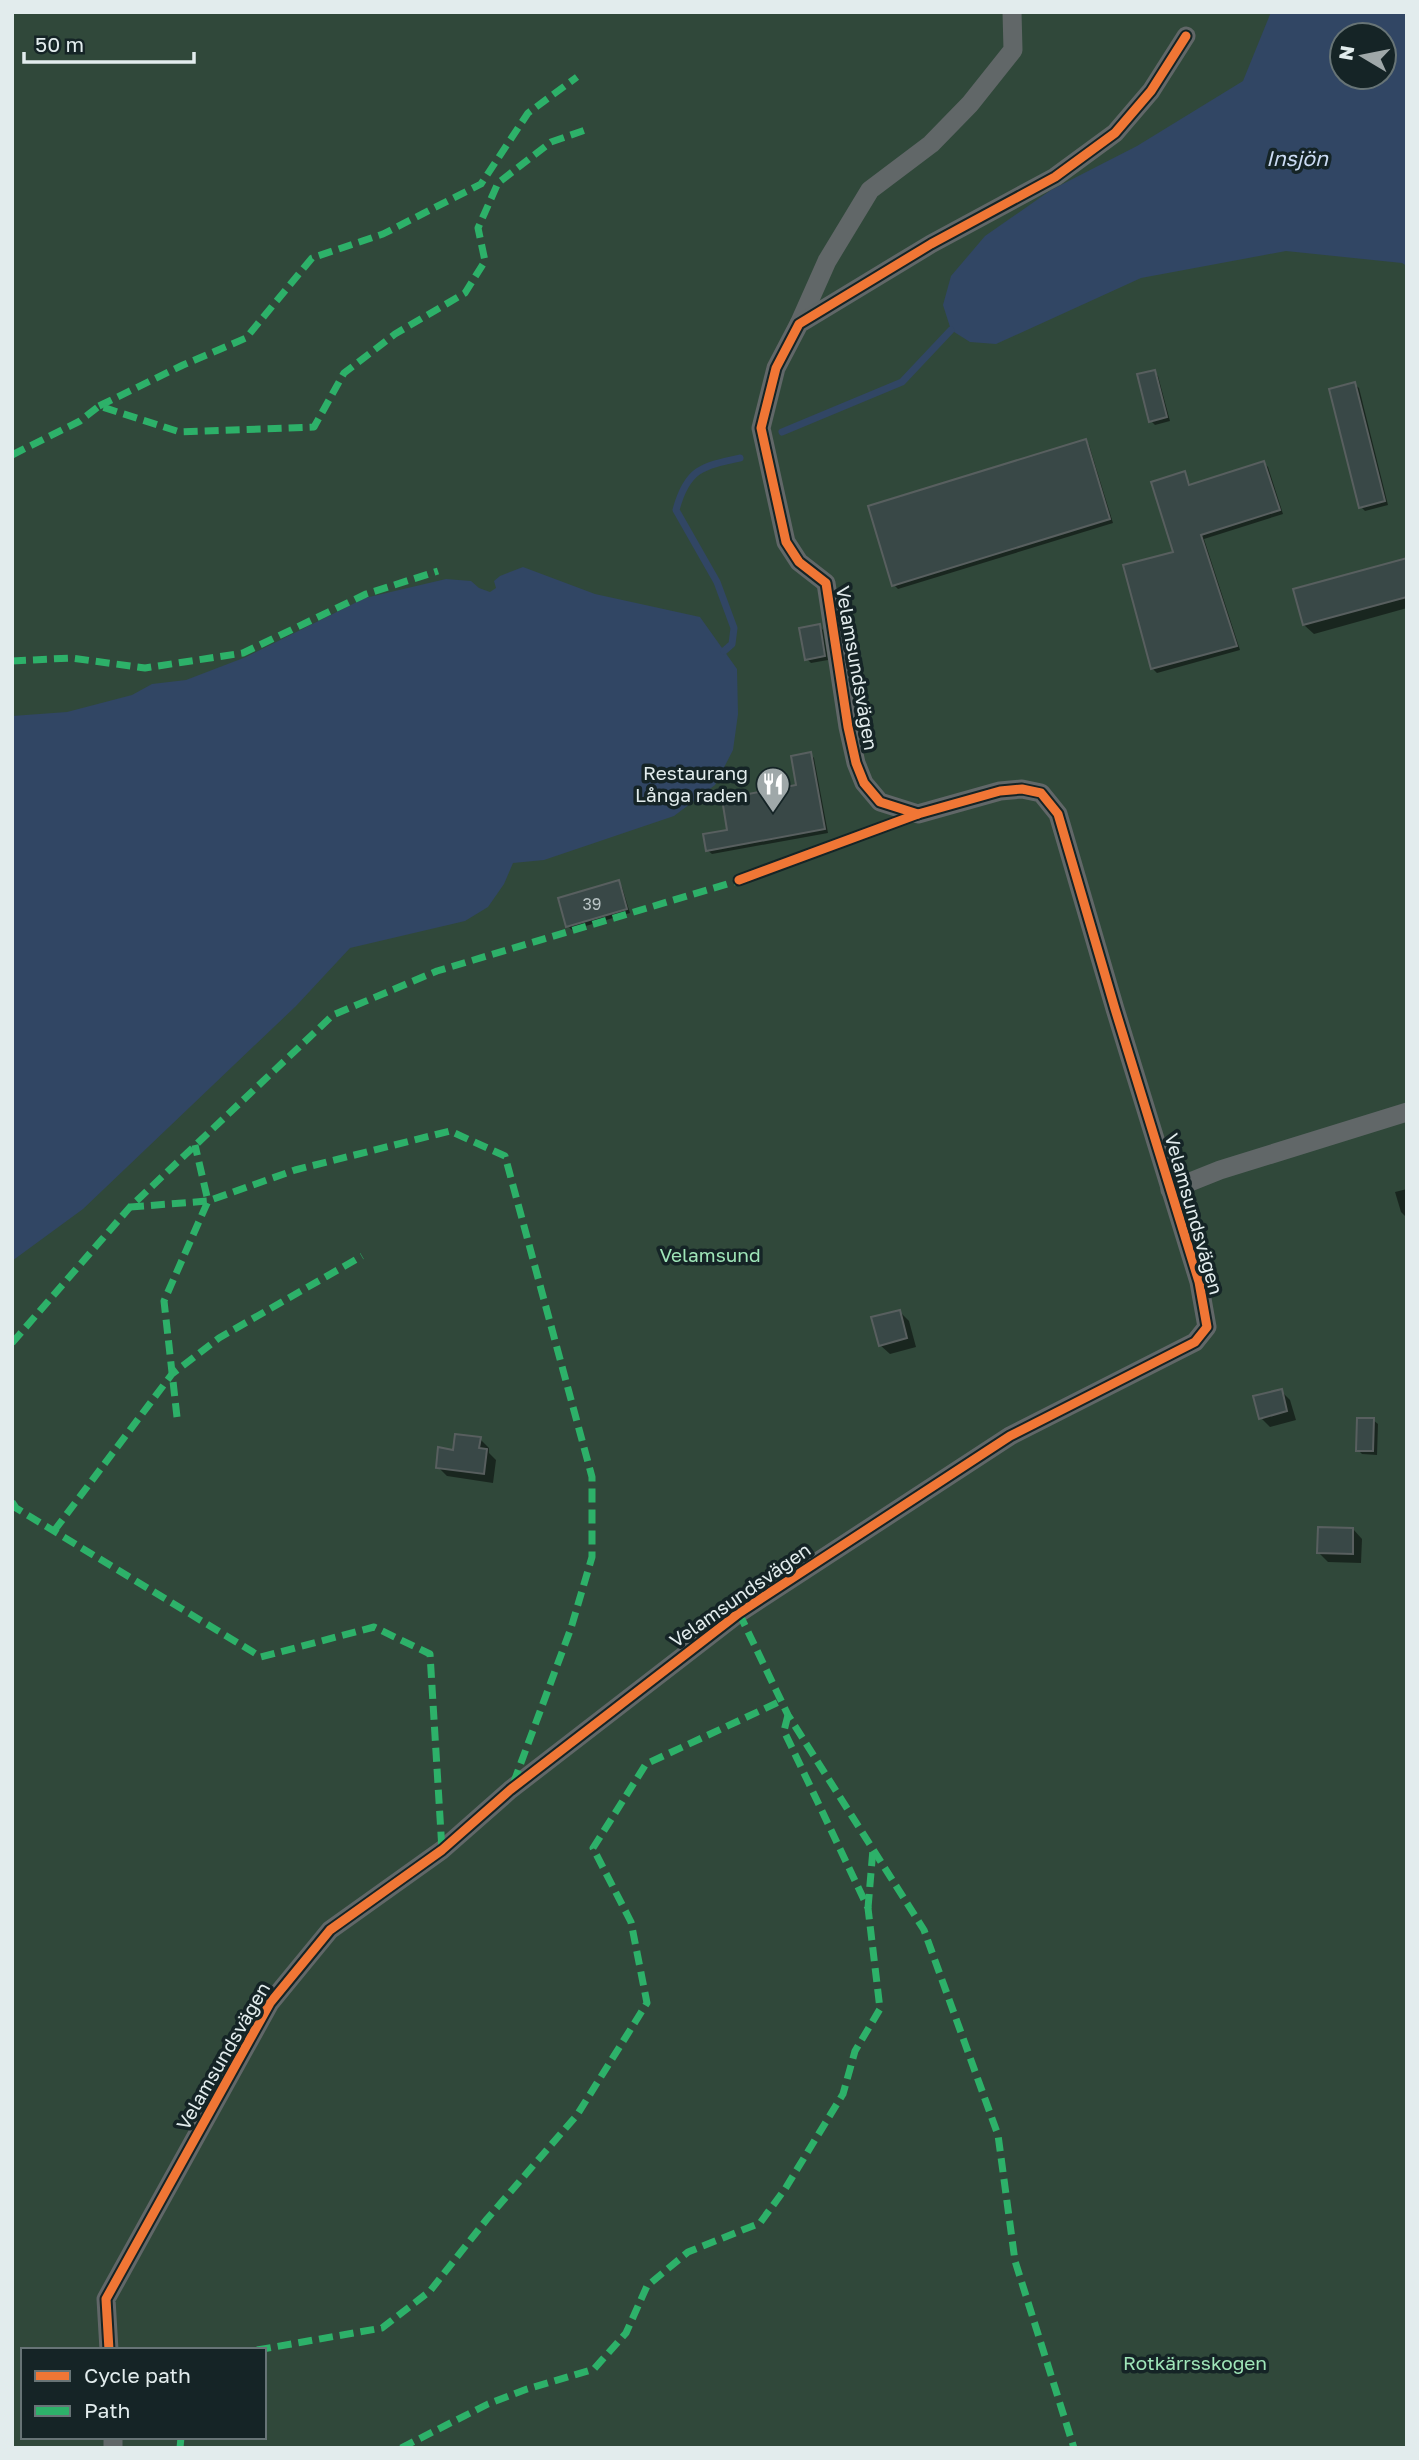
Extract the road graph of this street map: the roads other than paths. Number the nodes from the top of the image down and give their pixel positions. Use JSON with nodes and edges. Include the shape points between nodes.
{"nodes":[{"id":1,"x":1012,"y":12,"type":"edge"},
{"id":2,"x":1186,"y":36,"type":"dead end"},
{"id":3,"x":799,"y":324,"type":"junction"},
{"id":4,"x":1407,"y":1112,"type":"edge"},
{"id":5,"x":1170,"y":1190,"type":"junction"},
{"id":6,"x":108,"y":2348,"type":"edge"}],
"edges":[{"from":1,"to":3,"type":"street","name":"Velamsundsvägen","via":[[1013,50],[931,144],[870,190],[827,261]]},
{"from":2,"to":3,"type":"street","via":[[1151,91],[1115,133],[1055,177],[931,244]]},
{"from":3,"to":5,"type":"street","name":"Velamsundsvägen","via":[[776,368],[761,428],[786,542],[799,562],[826,583],[848,727],[864,783],[880,802],[918,814],[1021,789],[1041,793],[1058,814]]},
{"from":4,"to":5,"type":"street","name":"Velamsundsvägen"},
{"from":5,"to":6,"type":"street","name":"Velamsundsvägen","via":[[1199,1283],[1207,1327],[1195,1342],[1010,1436],[739,1613],[510,1790],[442,1850],[330,1930],[270,2003],[106,2299]]}]}
